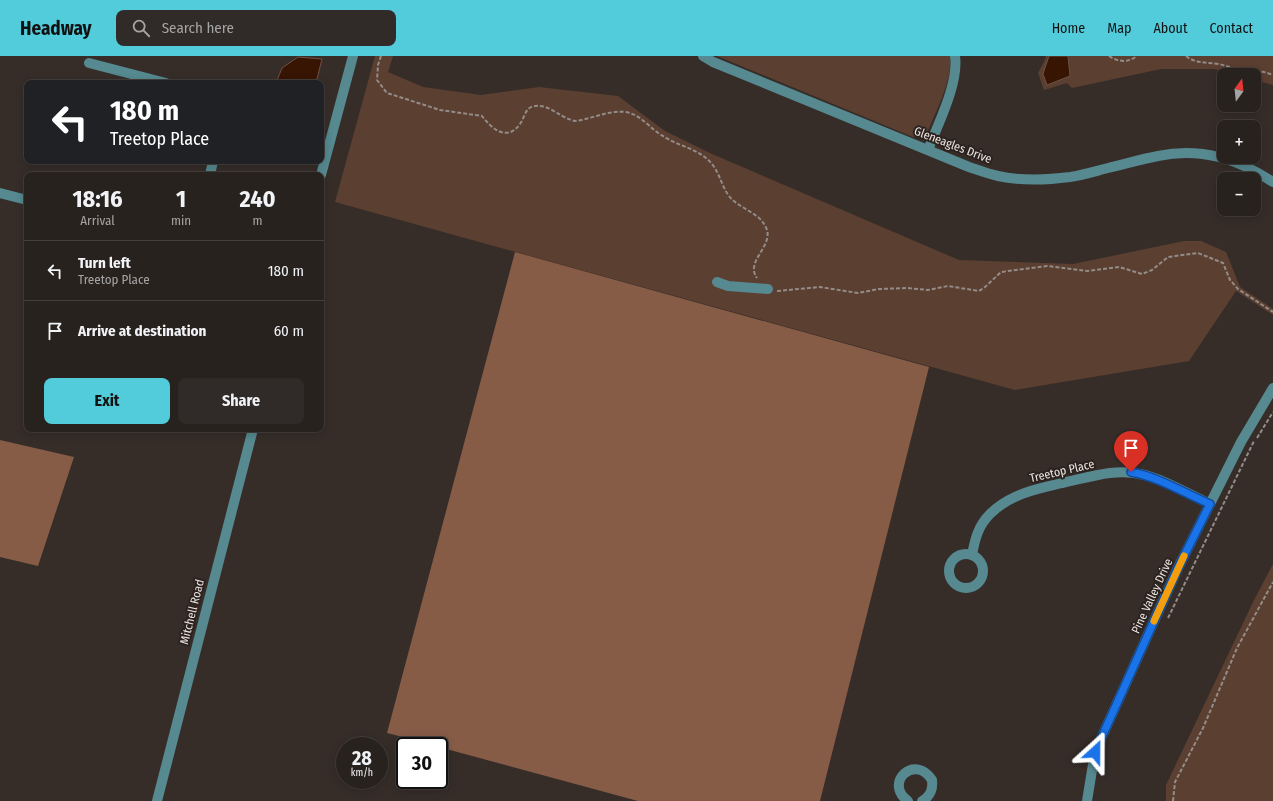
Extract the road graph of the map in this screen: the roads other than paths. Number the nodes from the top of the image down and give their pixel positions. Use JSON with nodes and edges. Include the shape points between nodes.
{"nodes":[{"id":1,"x":353,"y":56,"type":"edge"},
{"id":2,"x":703,"y":56,"type":"edge"},
{"id":3,"x":955,"y":56,"type":"edge"},
{"id":4,"x":89,"y":62,"type":"dead end"},
{"id":5,"x":155,"y":80,"type":"edge"},
{"id":6,"x":928,"y":150,"type":"junction"},
{"id":7,"x":324,"y":164,"type":"edge"},
{"id":8,"x":1273,"y":182,"type":"edge"},
{"id":9,"x":0,"y":192,"type":"edge"},
{"id":10,"x":24,"y":199,"type":"edge"},
{"id":11,"x":717,"y":282,"type":"dead end"},
{"id":12,"x":768,"y":289,"type":"road end"},
{"id":13,"x":1273,"y":388,"type":"edge"},
{"id":14,"x":252,"y":432,"type":"edge"},
{"id":15,"x":1210,"y":504,"type":"junction"},
{"id":16,"x":972,"y":555,"type":"dead end"},
{"id":17,"x":157,"y":801,"type":"edge"},
{"id":18,"x":908,"y":801,"type":"edge"},
{"id":19,"x":922,"y":801,"type":"edge"},
{"id":20,"x":1087,"y":801,"type":"edge"}],
"edges":[{"from":1,"to":7,"type":"street"},
{"from":2,"to":6,"type":"street","name":"Gleneagles Drive"},
{"from":3,"to":6,"type":"street","via":[[954,77]]},
{"from":4,"to":5,"type":"street"},
{"from":6,"to":8,"type":"street","name":"Gleneagles Drive","via":[[998,176],[1039,179],[1071,177],[1159,156],[1198,153],[1236,162]]},
{"from":9,"to":10,"type":"street"},
{"from":11,"to":12,"type":"street","via":[[728,286]]},
{"from":13,"to":15,"type":"street","name":"Pine Valley Drive","via":[[1241,442]]},
{"from":14,"to":17,"type":"street","name":"Mitchell Road"},
{"from":15,"to":16,"type":"street","name":"Treetop Place","via":[[1141,474],[1115,473],[1092,476],[1038,489],[1002,503],[981,525]]},
{"from":15,"to":20,"type":"street","name":"Pine Valley Drive","via":[[1178,568],[1095,752]]},
{"from":18,"to":19,"type":"street","via":[[900,794],[899,783],[904,773],[914,769],[924,771],[932,780],[932,791]]}]}
